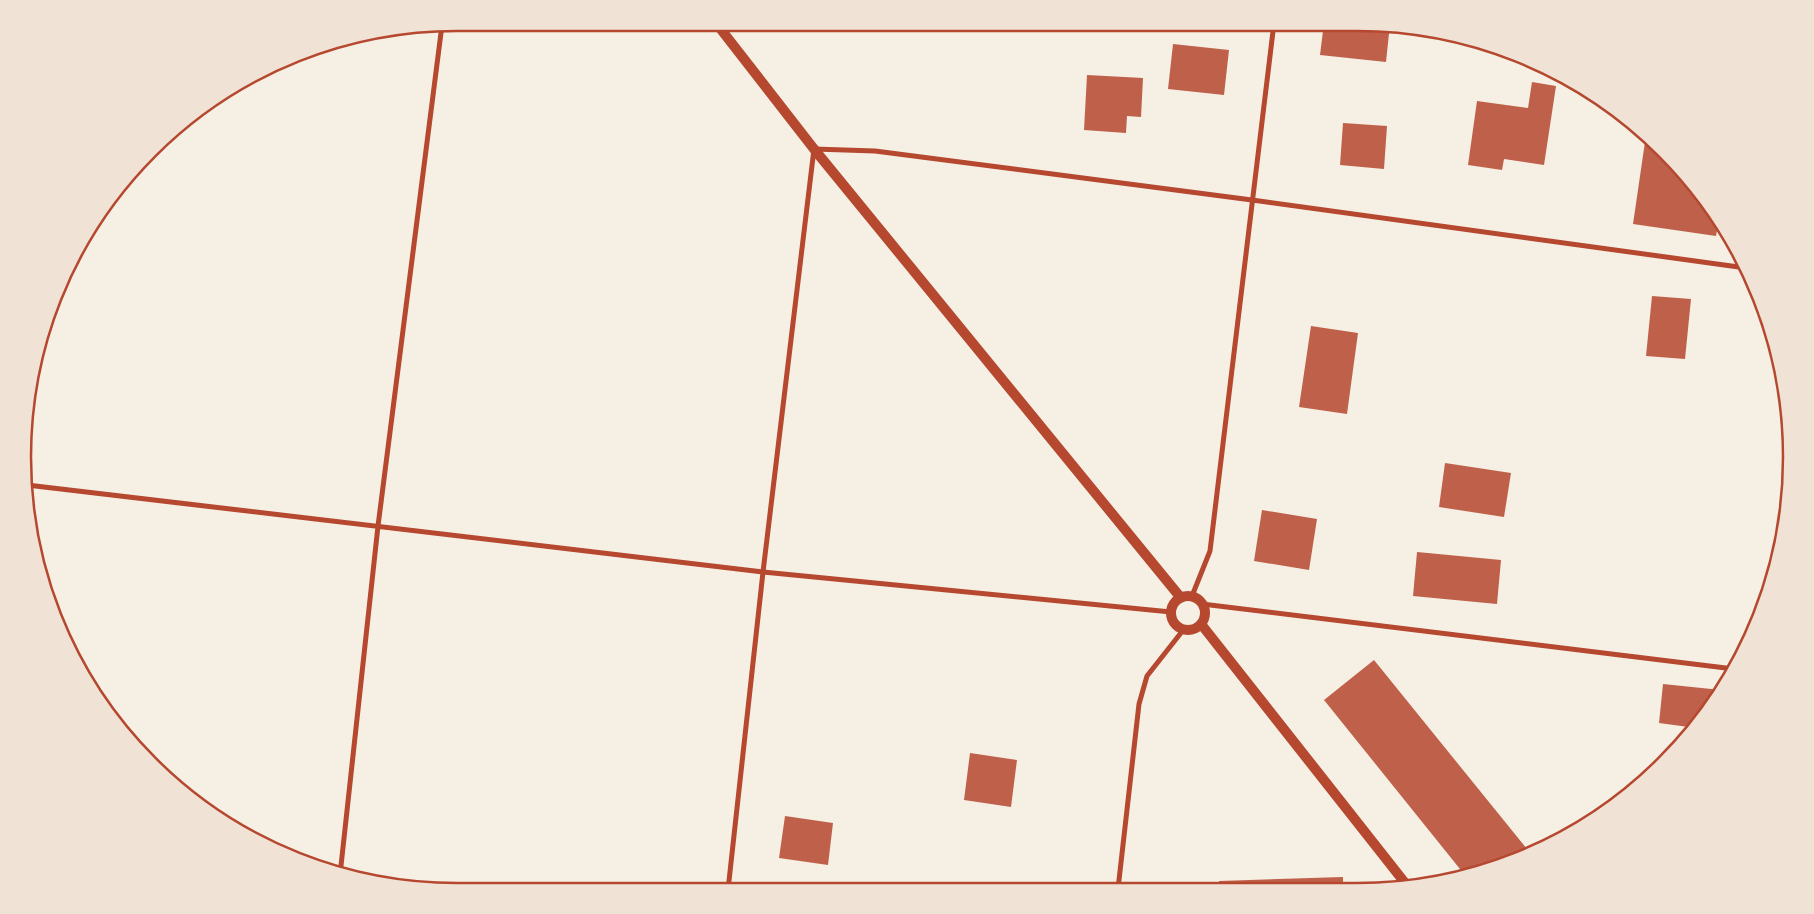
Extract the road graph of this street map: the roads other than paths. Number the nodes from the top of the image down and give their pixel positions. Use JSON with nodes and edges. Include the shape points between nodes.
{"nodes":[{"id":1,"x":722,"y":31,"type":"edge"},
{"id":2,"x":1273,"y":31,"type":"edge"},
{"id":3,"x":441,"y":32,"type":"edge"},
{"id":4,"x":814,"y":149,"type":"junction"},
{"id":5,"x":1252,"y":200,"type":"junction"},
{"id":6,"x":1738,"y":267,"type":"edge"},
{"id":7,"x":32,"y":486,"type":"edge"},
{"id":8,"x":378,"y":526,"type":"junction"},
{"id":9,"x":763,"y":572,"type":"junction"},
{"id":10,"x":1192,"y":596,"type":"junction"},
{"id":11,"x":1181,"y":598,"type":"junction"},
{"id":12,"x":1202,"y":604,"type":"junction"},
{"id":13,"x":1172,"y":612,"type":"junction"},
{"id":14,"x":1201,"y":624,"type":"junction"},
{"id":15,"x":1184,"y":629,"type":"junction"},
{"id":16,"x":1727,"y":668,"type":"edge"},
{"id":17,"x":341,"y":866,"type":"edge"},
{"id":18,"x":1403,"y":880,"type":"edge"},
{"id":19,"x":729,"y":883,"type":"edge"},
{"id":20,"x":1119,"y":883,"type":"edge"}],
"edges":[{"from":1,"to":4,"type":"main road"},
{"from":2,"to":5,"type":"street"},
{"from":3,"to":8,"type":"street"},
{"from":4,"to":5,"type":"street","via":[[875,151]]},
{"from":4,"to":9,"type":"street"},
{"from":4,"to":11,"type":"main road"},
{"from":5,"to":6,"type":"street"},
{"from":5,"to":10,"type":"street","via":[[1210,552]]},
{"from":7,"to":8,"type":"street"},
{"from":8,"to":9,"type":"street"},
{"from":8,"to":17,"type":"street"},
{"from":9,"to":13,"type":"street"},
{"from":9,"to":19,"type":"street"},
{"from":10,"to":11,"type":"main road"},
{"from":10,"to":12,"type":"main road"},
{"from":11,"to":13,"type":"main road"},
{"from":12,"to":14,"type":"main road","via":[[1205,617]]},
{"from":12,"to":16,"type":"street"},
{"from":13,"to":15,"type":"main road","via":[[1175,623]]},
{"from":14,"to":15,"type":"main road"},
{"from":14,"to":18,"type":"main road"},
{"from":15,"to":20,"type":"street","via":[[1147,676],[1139,704]]}]}
